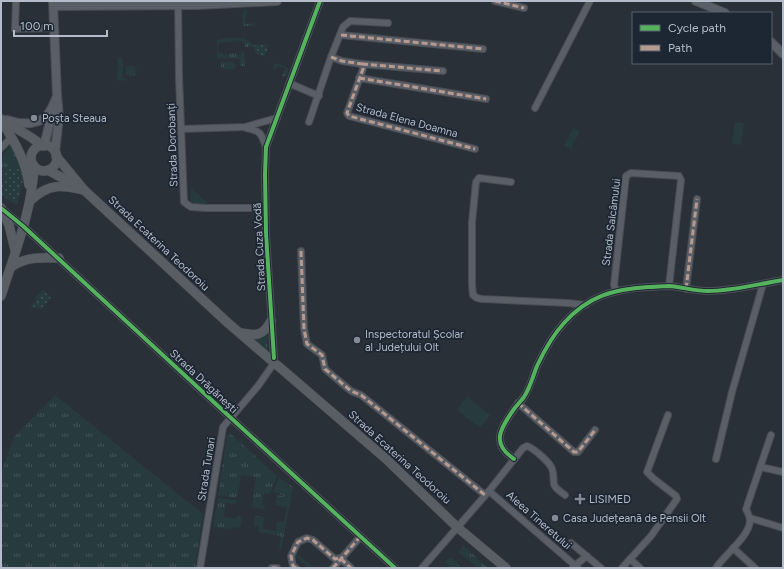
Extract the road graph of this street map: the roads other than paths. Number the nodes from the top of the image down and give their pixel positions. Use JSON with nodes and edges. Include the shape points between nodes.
{"nodes":[{"id":1,"x":16,"y":1,"type":"edge"},
{"id":2,"x":273,"y":1,"type":"edge"},
{"id":3,"x":277,"y":1,"type":"edge"},
{"id":4,"x":320,"y":1,"type":"edge"},
{"id":5,"x":495,"y":1,"type":"edge"},
{"id":6,"x":590,"y":1,"type":"edge"},
{"id":7,"x":696,"y":1,"type":"edge"},
{"id":8,"x":178,"y":3,"type":"edge"},
{"id":9,"x":54,"y":4,"type":"edge"},
{"id":10,"x":524,"y":8,"type":"dead end"},
{"id":11,"x":723,"y":12,"type":"edge"},
{"id":12,"x":388,"y":23,"type":"dead end"},
{"id":13,"x":55,"y":28,"type":"junction"},
{"id":14,"x":340,"y":35,"type":"junction"},
{"id":15,"x":772,"y":43,"type":"edge"},
{"id":16,"x":483,"y":49,"type":"dead end"},
{"id":17,"x":783,"y":54,"type":"edge"},
{"id":18,"x":331,"y":57,"type":"junction"},
{"id":19,"x":362,"y":64,"type":"junction"},
{"id":20,"x":443,"y":71,"type":"dead end"},
{"id":21,"x":359,"y":78,"type":"junction"},
{"id":22,"x":290,"y":84,"type":"junction"},
{"id":23,"x":57,"y":95,"type":"junction"},
{"id":24,"x":319,"y":96,"type":"junction"},
{"id":25,"x":486,"y":99,"type":"dead end"},
{"id":26,"x":535,"y":108,"type":"dead end"},
{"id":27,"x":277,"y":118,"type":"junction"},
{"id":28,"x":1,"y":119,"type":"edge"},
{"id":29,"x":309,"y":122,"type":"dead end"},
{"id":30,"x":245,"y":127,"type":"junction"},
{"id":31,"x":182,"y":129,"type":"junction"},
{"id":32,"x":12,"y":137,"type":"junction"},
{"id":33,"x":43,"y":146,"type":"junction"},
{"id":34,"x":266,"y":147,"type":"junction"},
{"id":35,"x":1,"y":148,"type":"edge"},
{"id":36,"x":475,"y":149,"type":"dead end"},
{"id":37,"x":56,"y":154,"type":"junction"},
{"id":38,"x":32,"y":162,"type":"junction"},
{"id":39,"x":46,"y":171,"type":"junction"},
{"id":40,"x":511,"y":182,"type":"dead end"},
{"id":41,"x":84,"y":190,"type":"junction"},
{"id":42,"x":697,"y":199,"type":"dead end"},
{"id":43,"x":30,"y":200,"type":"junction"},
{"id":44,"x":1,"y":208,"type":"edge"},
{"id":45,"x":265,"y":208,"type":"junction"},
{"id":46,"x":24,"y":226,"type":"junction"},
{"id":47,"x":300,"y":251,"type":"dead end"},
{"id":48,"x":15,"y":256,"type":"junction"},
{"id":49,"x":58,"y":258,"type":"junction"},
{"id":50,"x":11,"y":267,"type":"junction"},
{"id":51,"x":783,"y":280,"type":"edge"},
{"id":52,"x":763,"y":284,"type":"junction"},
{"id":53,"x":669,"y":286,"type":"junction"},
{"id":54,"x":686,"y":289,"type":"junction"},
{"id":55,"x":616,"y":290,"type":"junction"},
{"id":56,"x":1,"y":296,"type":"edge"},
{"id":57,"x":585,"y":305,"type":"junction"},
{"id":58,"x":271,"y":321,"type":"junction"},
{"id":59,"x":241,"y":333,"type":"junction"},
{"id":60,"x":274,"y":362,"type":"junction"},
{"id":61,"x":518,"y":403,"type":"junction"},
{"id":62,"x":668,"y":415,"type":"dead end"},
{"id":63,"x":231,"y":418,"type":"junction"},
{"id":64,"x":595,"y":430,"type":"dead end"},
{"id":65,"x":771,"y":435,"type":"dead end"},
{"id":66,"x":514,"y":459,"type":"junction"},
{"id":67,"x":716,"y":459,"type":"dead end"},
{"id":68,"x":760,"y":467,"type":"junction"},
{"id":69,"x":783,"y":472,"type":"edge"},
{"id":70,"x":487,"y":493,"type":"junction"},
{"id":71,"x":565,"y":495,"type":"dead end"},
{"id":72,"x":750,"y":518,"type":"junction"},
{"id":73,"x":457,"y":527,"type":"junction"},
{"id":74,"x":783,"y":528,"type":"edge"},
{"id":75,"x":360,"y":537,"type":"junction"},
{"id":76,"x":571,"y":543,"type":"dead end"},
{"id":77,"x":733,"y":548,"type":"junction"},
{"id":78,"x":587,"y":556,"type":"junction"},
{"id":79,"x":340,"y":558,"type":"junction"},
{"id":80,"x":630,"y":559,"type":"junction"},
{"id":81,"x":294,"y":567,"type":"edge"},
{"id":82,"x":575,"y":567,"type":"edge"},
{"id":83,"x":200,"y":568,"type":"edge"},
{"id":84,"x":272,"y":568,"type":"edge"},
{"id":85,"x":277,"y":568,"type":"edge"},
{"id":86,"x":285,"y":568,"type":"edge"},
{"id":87,"x":333,"y":568,"type":"edge"},
{"id":88,"x":351,"y":568,"type":"edge"},
{"id":89,"x":394,"y":568,"type":"edge"},
{"id":90,"x":422,"y":568,"type":"edge"},
{"id":91,"x":506,"y":568,"type":"edge"},
{"id":92,"x":601,"y":568,"type":"edge"},
{"id":93,"x":622,"y":568,"type":"edge"},
{"id":94,"x":640,"y":568,"type":"edge"},
{"id":95,"x":716,"y":568,"type":"edge"},
{"id":96,"x":755,"y":568,"type":"edge"}],
"edges":[{"from":1,"to":13,"type":"street","via":[[15,29]]},
{"from":2,"to":3,"type":"street"},
{"from":2,"to":8,"type":"street"},
{"from":4,"to":22,"type":"street","name":"Strada Cuza Vodă"},
{"from":5,"to":10,"type":"street"},
{"from":6,"to":26,"type":"street"},
{"from":7,"to":11,"type":"street"},
{"from":8,"to":9,"type":"street"},
{"from":8,"to":31,"type":"street","name":"Strada Dorobanți"},
{"from":9,"to":13,"type":"street"},
{"from":12,"to":14,"type":"street","via":[[350,21]]},
{"from":13,"to":23,"type":"street"},
{"from":14,"to":16,"type":"street"},
{"from":14,"to":18,"type":"street"},
{"from":15,"to":17,"type":"street"},
{"from":18,"to":19,"type":"street"},
{"from":18,"to":24,"type":"street"},
{"from":19,"to":20,"type":"street"},
{"from":19,"to":21,"type":"street","name":"Strada Elena Doamna","via":[[363,69]]},
{"from":21,"to":25,"type":"street"},
{"from":21,"to":36,"type":"street","name":"Strada Elena Doamna","via":[[347,113],[349,116]]},
{"from":22,"to":24,"type":"street"},
{"from":22,"to":27,"type":"street","name":"Strada Cuza Vodă"},
{"from":23,"to":28,"type":"street","via":[[50,111],[42,119],[24,124]]},
{"from":23,"to":33,"type":"street"},
{"from":23,"to":37,"type":"street","via":[[59,117]]},
{"from":24,"to":29,"type":"street"},
{"from":27,"to":30,"type":"street"},
{"from":27,"to":34,"type":"street","name":"Strada Cuza Vodă"},
{"from":28,"to":32,"type":"main road"},
{"from":28,"to":33,"type":"main road"},
{"from":28,"to":38,"type":"main road"},
{"from":30,"to":31,"type":"street"},
{"from":30,"to":34,"type":"street","via":[[262,134]]},
{"from":31,"to":45,"type":"street","name":"Strada Dorobanți","via":[[184,202],[191,207]]},
{"from":32,"to":35,"type":"street"},
{"from":32,"to":43,"type":"main road","via":[[24,160]]},
{"from":33,"to":37,"type":"main road","via":[[50,147]]},
{"from":33,"to":38,"type":"main road","via":[[35,150]]},
{"from":34,"to":45,"type":"street","name":"Strada Cuza Vodă"},
{"from":37,"to":39,"type":"main road","via":[[56,163]]},
{"from":37,"to":41,"type":"main road","name":"Strada Ecaterina Teodoroiu"},
{"from":38,"to":39,"type":"main road","via":[[38,170]]},
{"from":38,"to":43,"type":"main road"},
{"from":39,"to":41,"type":"main road","name":"Strada Ecaterina Teodoroiu"},
{"from":39,"to":43,"type":"main road"},
{"from":40,"to":57,"type":"street","via":[[479,178],[476,182],[472,222],[473,295],[482,299],[568,302]]},
{"from":41,"to":43,"type":"main road","via":[[52,187]]},
{"from":41,"to":59,"type":"main road","name":"Strada Ecaterina Teodoroiu"},
{"from":42,"to":54,"type":"street"},
{"from":43,"to":46,"type":"main road"},
{"from":44,"to":46,"type":"street","name":"Strada Drăgănești"},
{"from":44,"to":48,"type":"main road","via":[[9,225]]},
{"from":45,"to":58,"type":"street","name":"Strada Cuza Vodă"},
{"from":46,"to":48,"type":"main road"},
{"from":46,"to":49,"type":"street","name":"Strada Drăgănești"},
{"from":47,"to":70,"type":"street","name":"Strada Ecaterina Teodoroiu","via":[[307,344],[322,355],[325,369]]},
{"from":48,"to":50,"type":"main road"},
{"from":49,"to":50,"type":"main road","via":[[31,258]]},
{"from":49,"to":63,"type":"street","name":"Strada Drăgănești"},
{"from":50,"to":56,"type":"main road"},
{"from":51,"to":52,"type":"street"},
{"from":52,"to":54,"type":"street","via":[[717,291]]},
{"from":52,"to":67,"type":"street"},
{"from":53,"to":54,"type":"street"},
{"from":53,"to":55,"type":"street"},
{"from":53,"to":55,"type":"street","name":"Strada Salcâmului","via":[[681,180],[678,176],[630,173],[626,176],[623,195],[614,285]]},
{"from":55,"to":57,"type":"street"},
{"from":57,"to":61,"type":"street","via":[[564,323],[549,344],[524,396]]},
{"from":58,"to":59,"type":"main road","via":[[263,332]]},
{"from":58,"to":60,"type":"street","name":"Strada Cuza Vodă"},
{"from":59,"to":60,"type":"main road","name":"Strada Ecaterina Teodoroiu"},
{"from":60,"to":63,"type":"street","name":"Strada Tunari"},
{"from":60,"to":73,"type":"main road","name":"Strada Ecaterina Teodoroiu","via":[[386,458]]},
{"from":61,"to":64,"type":"street","via":[[574,452],[578,452]]},
{"from":61,"to":66,"type":"street","via":[[501,428],[500,438],[501,446]]},
{"from":62,"to":80,"type":"street","via":[[647,472],[676,496],[676,499],[651,536]]},
{"from":63,"to":75,"type":"street","name":"Strada Drăgănești"},
{"from":63,"to":83,"type":"street","name":"Strada Tunari","via":[[223,426]]},
{"from":65,"to":68,"type":"street"},
{"from":66,"to":70,"type":"street"},
{"from":66,"to":71,"type":"street","via":[[527,446],[533,449],[550,464],[554,486]]},
{"from":68,"to":69,"type":"street"},
{"from":68,"to":72,"type":"street","via":[[746,509]]},
{"from":70,"to":73,"type":"street"},
{"from":70,"to":82,"type":"street","name":"Aleea Tineretului"},
{"from":72,"to":74,"type":"street"},
{"from":72,"to":77,"type":"street","via":[[746,533]]},
{"from":73,"to":90,"type":"street"},
{"from":73,"to":91,"type":"main road","name":"Strada Ecaterina Teodoroiu"},
{"from":75,"to":79,"type":"street"},
{"from":75,"to":89,"type":"street","name":"Strada Drăgănești"},
{"from":76,"to":78,"type":"street","name":"Aleea Tineretului"},
{"from":77,"to":95,"type":"street"},
{"from":77,"to":96,"type":"street"},
{"from":78,"to":82,"type":"street","name":"Aleea Tineretului"},
{"from":78,"to":92,"type":"street","name":"Aleea Tineretului"},
{"from":79,"to":81,"type":"street","via":[[335,559],[307,538],[298,542],[291,556]]},
{"from":79,"to":87,"type":"street"},
{"from":79,"to":88,"type":"street"},
{"from":80,"to":93,"type":"street"},
{"from":80,"to":94,"type":"street"},
{"from":81,"to":86,"type":"street"},
{"from":84,"to":85,"type":"street"}]}
